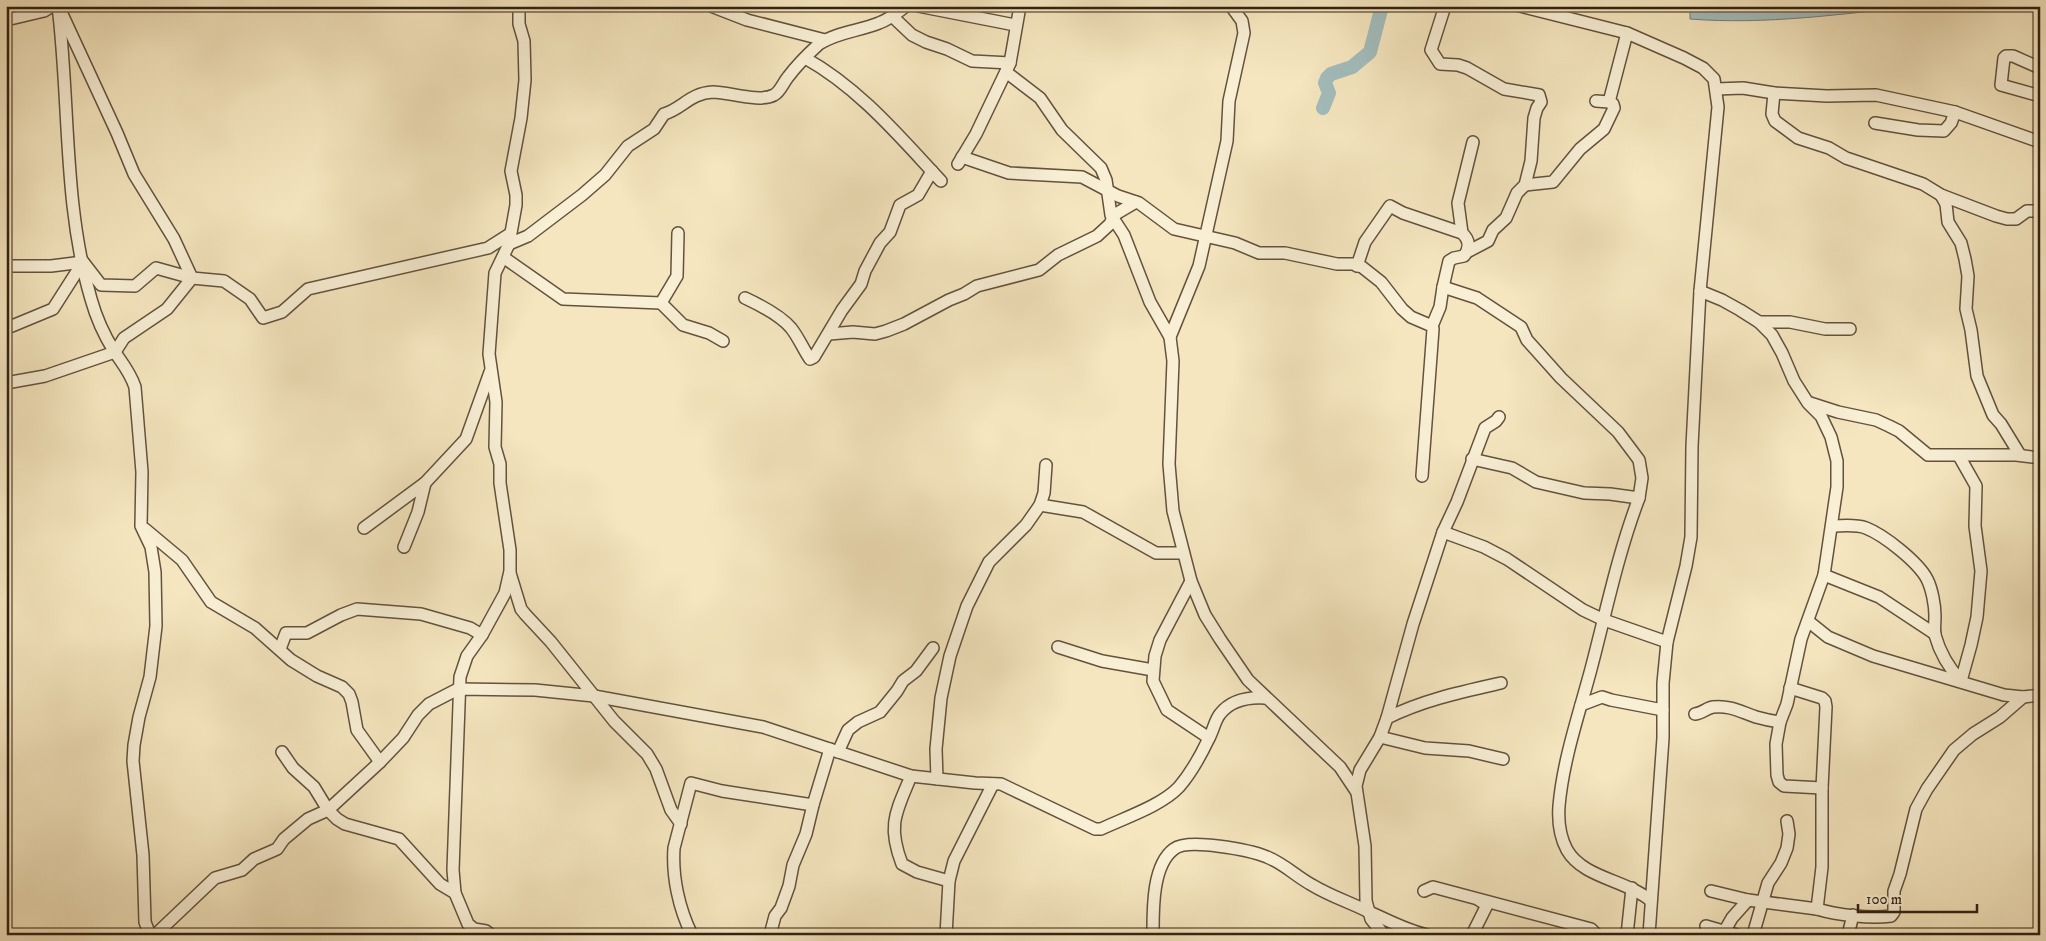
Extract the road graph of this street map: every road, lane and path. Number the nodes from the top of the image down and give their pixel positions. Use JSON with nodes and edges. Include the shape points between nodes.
{"nodes":[{"id":1,"x":52,"y":6,"type":"edge"},
{"id":2,"x":58,"y":6,"type":"edge"},
{"id":3,"x":519,"y":6,"type":"edge"},
{"id":4,"x":711,"y":6,"type":"edge"},
{"id":5,"x":906,"y":6,"type":"edge"},
{"id":6,"x":918,"y":6,"type":"edge"},
{"id":7,"x":1020,"y":6,"type":"edge"},
{"id":8,"x":1231,"y":6,"type":"edge"},
{"id":9,"x":1445,"y":6,"type":"edge"},
{"id":10,"x":1520,"y":6,"type":"edge"},
{"id":11,"x":893,"y":17,"type":"junction"},
{"id":12,"x":6,"y":20,"type":"edge"},
{"id":13,"x":1015,"y":25,"type":"junction"},
{"id":14,"x":1627,"y":33,"type":"junction"},
{"id":15,"x":825,"y":40,"type":"junction"},
{"id":16,"x":805,"y":58,"type":"junction"},
{"id":17,"x":1008,"y":67,"type":"junction"},
{"id":18,"x":2040,"y":68,"type":"edge"},
{"id":19,"x":1716,"y":90,"type":"junction"},
{"id":20,"x":1774,"y":94,"type":"junction"},
{"id":21,"x":2040,"y":96,"type":"edge"},
{"id":22,"x":1596,"y":101,"type":"dead end"},
{"id":23,"x":1609,"y":102,"type":"junction"},
{"id":24,"x":1955,"y":112,"type":"junction"},
{"id":25,"x":1875,"y":123,"type":"dead end"},
{"id":26,"x":1473,"y":142,"type":"dead end"},
{"id":27,"x":2040,"y":142,"type":"edge"},
{"id":28,"x":932,"y":171,"type":"junction"},
{"id":29,"x":941,"y":181,"type":"dead end"},
{"id":30,"x":1525,"y":185,"type":"junction"},
{"id":31,"x":1108,"y":189,"type":"junction"},
{"id":32,"x":1941,"y":195,"type":"junction"},
{"id":33,"x":1136,"y":202,"type":"junction"},
{"id":34,"x":2040,"y":211,"type":"edge"},
{"id":35,"x":1113,"y":217,"type":"junction"},
{"id":36,"x":678,"y":233,"type":"dead end"},
{"id":37,"x":1462,"y":233,"type":"junction"},
{"id":38,"x":1205,"y":238,"type":"junction"},
{"id":39,"x":509,"y":239,"type":"junction"},
{"id":40,"x":1467,"y":252,"type":"junction"},
{"id":41,"x":503,"y":257,"type":"junction"},
{"id":42,"x":83,"y":262,"type":"junction"},
{"id":43,"x":6,"y":266,"type":"edge"},
{"id":44,"x":1357,"y":266,"type":"junction"},
{"id":45,"x":192,"y":278,"type":"junction"},
{"id":46,"x":1442,"y":287,"type":"junction"},
{"id":47,"x":1700,"y":291,"type":"junction"},
{"id":48,"x":745,"y":298,"type":"dead end"},
{"id":49,"x":661,"y":303,"type":"junction"},
{"id":50,"x":1759,"y":322,"type":"junction"},
{"id":51,"x":1432,"y":326,"type":"junction"},
{"id":52,"x":6,"y":327,"type":"edge"},
{"id":53,"x":1850,"y":329,"type":"dead end"},
{"id":54,"x":829,"y":334,"type":"junction"},
{"id":55,"x":1170,"y":338,"type":"junction"},
{"id":56,"x":723,"y":341,"type":"dead end"},
{"id":57,"x":114,"y":352,"type":"junction"},
{"id":58,"x":490,"y":371,"type":"junction"},
{"id":59,"x":6,"y":383,"type":"edge"},
{"id":60,"x":1808,"y":403,"type":"junction"},
{"id":61,"x":1499,"y":417,"type":"dead end"},
{"id":62,"x":2020,"y":455,"type":"junction"},
{"id":63,"x":1959,"y":456,"type":"junction"},
{"id":64,"x":2040,"y":458,"type":"edge"},
{"id":65,"x":1472,"y":459,"type":"junction"},
{"id":66,"x":1046,"y":464,"type":"dead end"},
{"id":67,"x":1422,"y":476,"type":"dead end"},
{"id":68,"x":425,"y":483,"type":"junction"},
{"id":69,"x":1639,"y":498,"type":"junction"},
{"id":70,"x":1040,"y":505,"type":"junction"},
{"id":71,"x":141,"y":526,"type":"junction"},
{"id":72,"x":1832,"y":526,"type":"junction"},
{"id":73,"x":364,"y":528,"type":"dead end"},
{"id":74,"x":1443,"y":532,"type":"junction"},
{"id":75,"x":404,"y":547,"type":"dead end"},
{"id":76,"x":1183,"y":553,"type":"junction"},
{"id":77,"x":510,"y":571,"type":"junction"},
{"id":78,"x":1824,"y":575,"type":"junction"},
{"id":79,"x":1192,"y":581,"type":"junction"},
{"id":80,"x":1604,"y":620,"type":"junction"},
{"id":81,"x":1808,"y":621,"type":"junction"},
{"id":82,"x":1935,"y":634,"type":"junction"},
{"id":83,"x":482,"y":635,"type":"junction"},
{"id":84,"x":1666,"y":642,"type":"junction"},
{"id":85,"x":1058,"y":647,"type":"dead end"},
{"id":86,"x":933,"y":648,"type":"dead end"},
{"id":87,"x":280,"y":649,"type":"junction"},
{"id":88,"x":1153,"y":670,"type":"junction"},
{"id":89,"x":1961,"y":682,"type":"junction"},
{"id":90,"x":1501,"y":683,"type":"dead end"},
{"id":91,"x":1790,"y":688,"type":"junction"},
{"id":92,"x":458,"y":689,"type":"junction"},
{"id":93,"x":2040,"y":695,"type":"edge"},
{"id":94,"x":594,"y":696,"type":"junction"},
{"id":95,"x":2023,"y":697,"type":"junction"},
{"id":96,"x":1265,"y":698,"type":"junction"},
{"id":97,"x":1582,"y":705,"type":"junction"},
{"id":98,"x":1663,"y":710,"type":"junction"},
{"id":99,"x":1695,"y":714,"type":"dead end"},
{"id":100,"x":1387,"y":718,"type":"junction"},
{"id":101,"x":1780,"y":722,"type":"junction"},
{"id":102,"x":1380,"y":737,"type":"junction"},
{"id":103,"x":1209,"y":738,"type":"junction"},
{"id":104,"x":834,"y":751,"type":"junction"},
{"id":105,"x":282,"y":752,"type":"dead end"},
{"id":106,"x":1503,"y":759,"type":"dead end"},
{"id":107,"x":380,"y":762,"type":"junction"},
{"id":108,"x":911,"y":776,"type":"junction"},
{"id":109,"x":937,"y":779,"type":"junction"},
{"id":110,"x":993,"y":784,"type":"junction"},
{"id":111,"x":1822,"y":788,"type":"junction"},
{"id":112,"x":1356,"y":791,"type":"junction"},
{"id":113,"x":813,"y":806,"type":"junction"},
{"id":114,"x":328,"y":810,"type":"junction"},
{"id":115,"x":1787,"y":821,"type":"dead end"},
{"id":116,"x":681,"y":824,"type":"junction"},
{"id":117,"x":949,"y":881,"type":"junction"},
{"id":118,"x":1632,"y":888,"type":"junction"},
{"id":119,"x":1712,"y":891,"type":"dead end"},
{"id":120,"x":454,"y":892,"type":"junction"},
{"id":121,"x":1424,"y":892,"type":"dead end"},
{"id":122,"x":1478,"y":899,"type":"junction"},
{"id":123,"x":1650,"y":900,"type":"junction"},
{"id":124,"x":1748,"y":900,"type":"junction"},
{"id":125,"x":1762,"y":901,"type":"junction"},
{"id":126,"x":1817,"y":909,"type":"junction"},
{"id":127,"x":1368,"y":911,"type":"junction"},
{"id":128,"x":1853,"y":915,"type":"junction"},
{"id":129,"x":1706,"y":926,"type":"dead end"},
{"id":130,"x":1724,"y":932,"type":"junction"},
{"id":131,"x":150,"y":935,"type":"edge"},
{"id":132,"x":155,"y":935,"type":"edge"},
{"id":133,"x":491,"y":935,"type":"edge"},
{"id":134,"x":692,"y":935,"type":"edge"},
{"id":135,"x":770,"y":935,"type":"edge"},
{"id":136,"x":946,"y":935,"type":"edge"},
{"id":137,"x":1153,"y":935,"type":"edge"},
{"id":138,"x":1384,"y":935,"type":"edge"},
{"id":139,"x":1427,"y":935,"type":"edge"},
{"id":140,"x":1472,"y":935,"type":"edge"},
{"id":141,"x":1597,"y":935,"type":"edge"},
{"id":142,"x":1627,"y":935,"type":"edge"},
{"id":143,"x":1649,"y":935,"type":"edge"},
{"id":144,"x":1737,"y":935,"type":"edge"},
{"id":145,"x":1753,"y":935,"type":"edge"},
{"id":146,"x":1848,"y":935,"type":"edge"}],
"edges":[{"from":1,"to":12,"type":"street"},
{"from":2,"to":42,"type":"street","via":[[72,204]]},
{"from":2,"to":45,"type":"street","via":[[134,174],[174,238]]},
{"from":3,"to":39,"type":"street","via":[[525,80],[511,171],[516,195]]},
{"from":4,"to":15,"type":"street","via":[[748,20]]},
{"from":5,"to":11,"type":"street"},
{"from":6,"to":13,"type":"street"},
{"from":7,"to":13,"type":"street"},
{"from":8,"to":38,"type":"street","via":[[1242,21],[1244,33],[1228,101],[1227,141]]},
{"from":9,"to":30,"type":"street","via":[[1431,50],[1438,62],[1468,68],[1504,90],[1539,95],[1541,102],[1534,118],[1532,153]]},
{"from":10,"to":14,"type":"street"},
{"from":11,"to":15,"type":"street"},
{"from":11,"to":17,"type":"street","via":[[926,42],[972,61]]},
{"from":13,"to":17,"type":"street"},
{"from":14,"to":19,"type":"street","via":[[1703,68],[1714,79]]},
{"from":14,"to":23,"type":"street"},
{"from":15,"to":16,"type":"street"},
{"from":16,"to":28,"type":"street","via":[[863,99]]},
{"from":16,"to":39,"type":"street","via":[[772,96],[762,98],[712,92],[692,97],[664,114],[656,127],[628,146],[605,175],[582,195],[528,236]]},
{"from":17,"to":31,"type":"street","via":[[1040,98],[1068,137],[1101,168]]},
{"from":17,"to":31,"type":"street","via":[[960,161],[1009,173],[1082,177]]},
{"from":18,"to":21,"type":"street","via":[[2006,56],[2000,82],[2001,85]]},
{"from":19,"to":20,"type":"street","via":[[1743,88]]},
{"from":19,"to":47,"type":"street","via":[[1718,107]]},
{"from":20,"to":24,"type":"street","via":[[1876,95]]},
{"from":20,"to":32,"type":"street","via":[[1772,114],[1775,121],[1798,138],[1923,184]]},
{"from":22,"to":23,"type":"street"},
{"from":23,"to":30,"type":"street","via":[[1614,108],[1607,125],[1580,149],[1553,182]]},
{"from":24,"to":25,"type":"street","via":[[1944,131]]},
{"from":24,"to":27,"type":"street"},
{"from":26,"to":37,"type":"street","via":[[1458,203]]},
{"from":28,"to":29,"type":"street"},
{"from":28,"to":54,"type":"street","via":[[918,196],[900,205],[890,232],[865,271],[862,284]]},
{"from":30,"to":40,"type":"street","via":[[1517,193],[1506,218],[1488,240]]},
{"from":31,"to":33,"type":"street"},
{"from":31,"to":35,"type":"street"},
{"from":32,"to":34,"type":"street","via":[[2007,219],[2016,219],[2027,211]]},
{"from":32,"to":62,"type":"street","via":[[1946,204],[1948,222],[1961,243],[1965,259],[1968,276],[1966,309],[1977,376],[1993,415]]},
{"from":33,"to":35,"type":"street"},
{"from":33,"to":38,"type":"street","via":[[1171,228]]},
{"from":35,"to":54,"type":"street","via":[[1097,236],[1058,255],[1039,270],[977,286],[886,331]]},
{"from":35,"to":55,"type":"street","via":[[1124,235],[1150,302]]},
{"from":36,"to":49,"type":"street","via":[[677,276]]},
{"from":37,"to":40,"type":"street","via":[[1468,240]]},
{"from":37,"to":44,"type":"street","via":[[1390,206],[1365,242]]},
{"from":38,"to":44,"type":"street","via":[[1235,243],[1259,253],[1285,253]]},
{"from":38,"to":55,"type":"street","via":[[1199,266]]},
{"from":39,"to":41,"type":"street"},
{"from":39,"to":45,"type":"street","via":[[488,248],[308,289],[282,312],[263,318],[250,299],[224,281]]},
{"from":40,"to":46,"type":"street","via":[[1461,258],[1451,259]]},
{"from":41,"to":49,"type":"street","via":[[563,299]]},
{"from":41,"to":58,"type":"street","via":[[493,284]]},
{"from":42,"to":43,"type":"street"},
{"from":42,"to":45,"type":"street","via":[[102,285],[135,286],[156,268]]},
{"from":42,"to":52,"type":"street","via":[[54,309]]},
{"from":42,"to":57,"type":"street","via":[[91,300]]},
{"from":44,"to":51,"type":"street","via":[[1381,282],[1411,317]]},
{"from":45,"to":57,"type":"street","via":[[167,308],[124,338]]},
{"from":46,"to":51,"type":"street","via":[[1440,307]]},
{"from":46,"to":69,"type":"street","via":[[1477,298],[1520,327],[1527,340],[1561,378],[1618,432],[1639,460],[1642,478]]},
{"from":47,"to":50,"type":"street"},
{"from":47,"to":84,"type":"street","via":[[1690,544]]},
{"from":48,"to":54,"type":"street","via":[[786,322],[810,359]]},
{"from":49,"to":56,"type":"street","via":[[683,325]]},
{"from":50,"to":53,"type":"street"},
{"from":50,"to":60,"type":"street","via":[[1772,335]]},
{"from":51,"to":67,"type":"street"},
{"from":55,"to":76,"type":"street","via":[[1173,361],[1169,464],[1173,512]]},
{"from":57,"to":59,"type":"street","via":[[45,376]]},
{"from":57,"to":71,"type":"street","via":[[131,375],[137,401],[142,472]]},
{"from":58,"to":68,"type":"street","via":[[466,439]]},
{"from":58,"to":77,"type":"street","via":[[495,396],[495,447],[500,464]]},
{"from":60,"to":63,"type":"street","via":[[1876,420],[1899,431],[1928,455]]},
{"from":60,"to":72,"type":"street","via":[[1821,416],[1837,461]]},
{"from":61,"to":65,"type":"street","via":[[1485,428]]},
{"from":62,"to":63,"type":"street"},
{"from":62,"to":64,"type":"street"},
{"from":63,"to":89,"type":"street","via":[[1976,486],[1974,526],[1981,571],[1972,645]]},
{"from":65,"to":69,"type":"street","via":[[1512,468],[1536,482],[1555,487]]},
{"from":65,"to":74,"type":"street"},
{"from":66,"to":70,"type":"street"},
{"from":68,"to":73,"type":"street"},
{"from":68,"to":75,"type":"street"},
{"from":69,"to":80,"type":"street"},
{"from":70,"to":76,"type":"street","via":[[1083,512],[1156,552]]},
{"from":70,"to":109,"type":"street","via":[[1026,525],[989,562],[967,606],[950,656],[941,698]]},
{"from":71,"to":87,"type":"street","via":[[182,560],[211,602],[255,628]]},
{"from":71,"to":131,"type":"street","via":[[151,547],[156,602],[154,656],[133,761],[143,855],[145,922]]},
{"from":72,"to":78,"type":"street"},
{"from":72,"to":82,"type":"street","via":[[1865,528],[1881,536],[1914,563],[1927,579],[1932,594]]},
{"from":74,"to":80,"type":"street","via":[[1507,559]]},
{"from":74,"to":100,"type":"street"},
{"from":76,"to":79,"type":"street"},
{"from":77,"to":83,"type":"street","via":[[505,593]]},
{"from":77,"to":94,"type":"street","via":[[521,609],[552,642]]},
{"from":78,"to":81,"type":"street"},
{"from":78,"to":82,"type":"street","via":[[1879,597]]},
{"from":79,"to":88,"type":"street","via":[[1160,640]]},
{"from":79,"to":96,"type":"street","via":[[1205,615],[1248,680]]},
{"from":80,"to":84,"type":"street"},
{"from":80,"to":97,"type":"street"},
{"from":81,"to":89,"type":"street","via":[[1828,637],[1864,652]]},
{"from":81,"to":91,"type":"street"},
{"from":82,"to":89,"type":"street","via":[[1944,659]]},
{"from":83,"to":87,"type":"street","via":[[470,628],[421,614],[357,609],[307,633],[286,633]]},
{"from":83,"to":92,"type":"street","via":[[467,656]]},
{"from":84,"to":98,"type":"street"},
{"from":85,"to":88,"type":"street","via":[[1102,661]]},
{"from":86,"to":104,"type":"street","via":[[880,712],[848,730]]},
{"from":87,"to":107,"type":"street","via":[[291,660],[349,694],[357,730]]},
{"from":88,"to":103,"type":"street","via":[[1153,682],[1167,710]]},
{"from":89,"to":95,"type":"street"},
{"from":90,"to":100,"type":"street","via":[[1428,701]]},
{"from":91,"to":101,"type":"street"},
{"from":91,"to":111,"type":"street","via":[[1825,701]]},
{"from":92,"to":94,"type":"street","via":[[535,690]]},
{"from":92,"to":107,"type":"street","via":[[428,704]]},
{"from":92,"to":120,"type":"street"},
{"from":93,"to":95,"type":"street"},
{"from":94,"to":104,"type":"street","via":[[763,727]]},
{"from":94,"to":116,"type":"street","via":[[614,722],[648,754],[671,810]]},
{"from":95,"to":128,"type":"street","via":[[1954,750],[1927,789],[1916,809],[1894,891],[1894,912],[1891,916]]},
{"from":96,"to":103,"type":"street","via":[[1245,698],[1230,706],[1220,714]]},
{"from":96,"to":112,"type":"street","via":[[1340,767]]},
{"from":97,"to":98,"type":"street","via":[[1602,696]]},
{"from":97,"to":118,"type":"street","via":[[1562,786],[1559,808],[1561,838],[1577,862]]},
{"from":98,"to":123,"type":"street"},
{"from":99,"to":101,"type":"street","via":[[1710,707],[1729,707]]},
{"from":100,"to":102,"type":"street"},
{"from":101,"to":111,"type":"street","via":[[1776,744],[1779,782],[1784,786]]},
{"from":102,"to":106,"type":"street","via":[[1425,748],[1469,751]]},
{"from":102,"to":112,"type":"street","via":[[1360,770]]},
{"from":103,"to":110,"type":"street","via":[[1178,788],[1150,806],[1101,828],[1091,828],[1015,790]]},
{"from":104,"to":108,"type":"street"},
{"from":104,"to":113,"type":"street"},
{"from":105,"to":114,"type":"street","via":[[293,768],[314,787]]},
{"from":107,"to":114,"type":"street"},
{"from":108,"to":109,"type":"street"},
{"from":108,"to":117,"type":"street","via":[[894,821],[896,849],[902,864]]},
{"from":109,"to":110,"type":"street"},
{"from":110,"to":117,"type":"street","via":[[954,861]]},
{"from":111,"to":126,"type":"street","via":[[1822,867]]},
{"from":112,"to":127,"type":"street","via":[[1363,822]]},
{"from":113,"to":116,"type":"street","via":[[692,783]]},
{"from":113,"to":135,"type":"street","via":[[789,886]]},
{"from":114,"to":120,"type":"street","via":[[345,824],[399,839],[440,884]]},
{"from":114,"to":132,"type":"street","via":[[308,819],[277,849],[254,859],[242,870],[215,878]]},
{"from":115,"to":125,"type":"street","via":[[1787,848]]},
{"from":116,"to":134,"type":"street","via":[[673,857],[680,903]]},
{"from":117,"to":136,"type":"street"},
{"from":118,"to":123,"type":"street"},
{"from":118,"to":142,"type":"street"},
{"from":119,"to":124,"type":"street"},
{"from":120,"to":133,"type":"street","via":[[468,924]]},
{"from":121,"to":122,"type":"street","via":[[1433,887]]},
{"from":122,"to":140,"type":"street","via":[[1487,905]]},
{"from":122,"to":141,"type":"street","via":[[1591,929]]},
{"from":123,"to":143,"type":"street"},
{"from":124,"to":125,"type":"street"},
{"from":124,"to":130,"type":"street"},
{"from":125,"to":126,"type":"street"},
{"from":125,"to":145,"type":"street"},
{"from":126,"to":128,"type":"street"},
{"from":127,"to":137,"type":"street","via":[[1313,886],[1269,858],[1222,846],[1186,844],[1168,854],[1158,873]]},
{"from":127,"to":138,"type":"street"},
{"from":127,"to":139,"type":"street","via":[[1405,930]]},
{"from":128,"to":146,"type":"street"},
{"from":129,"to":130,"type":"street"},
{"from":130,"to":144,"type":"street"}]}
